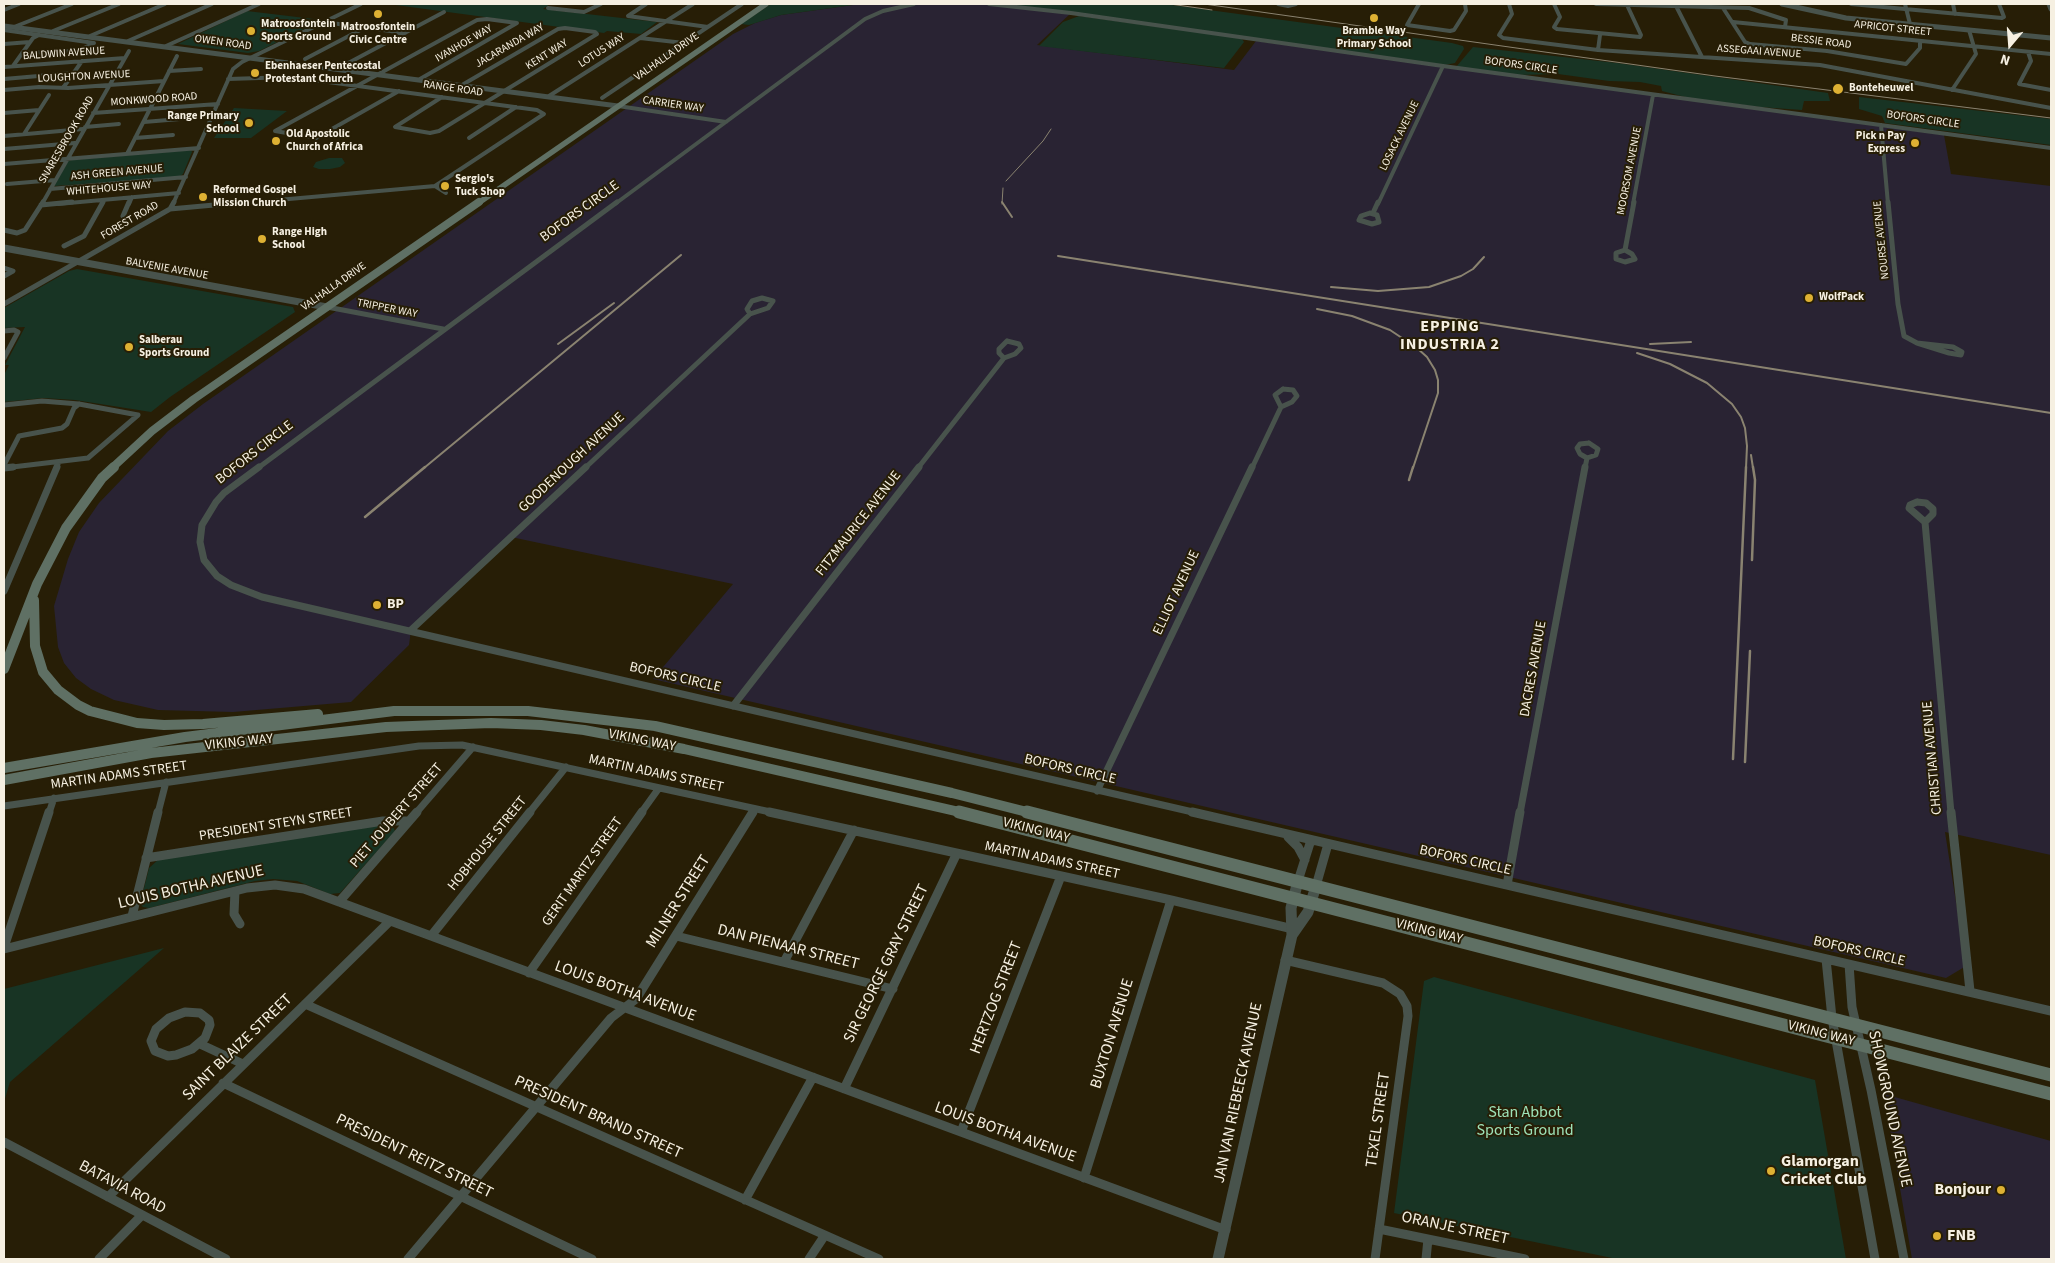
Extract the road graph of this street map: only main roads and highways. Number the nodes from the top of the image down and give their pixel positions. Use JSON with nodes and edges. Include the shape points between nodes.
{"nodes":[{"id":1,"x":766,"y":4,"type":"edge"},
{"id":2,"x":37,"y":584,"type":"junction"},
{"id":3,"x":4,"y":669,"type":"edge"},
{"id":4,"x":394,"y":711,"type":"junction"},
{"id":5,"x":4,"y":768,"type":"edge"},
{"id":6,"x":4,"y":780,"type":"edge"},
{"id":7,"x":2051,"y":1075,"type":"edge"},
{"id":8,"x":2051,"y":1094,"type":"edge"}],
"edges":[{"from":1,"to":2,"type":"main road","name":"VALHALLA DRIVE","via":[[177,411],[115,465],[92,490],[66,528]]},
{"from":2,"to":3,"type":"main road","name":"VALHALLA DRIVE"},
{"from":2,"to":4,"type":"main road","via":[[33,606],[35,646],[43,672],[67,698],[90,711],[137,723],[181,725]]},
{"from":4,"to":5,"type":"main road","name":"VIKING WAY","via":[[185,737]]},
{"from":4,"to":7,"type":"main road","name":"VIKING WAY","via":[[528,711],[655,726],[952,793]]},
{"from":6,"to":8,"type":"main road","name":"VIKING WAY","via":[[151,753],[386,727],[458,723],[562,727],[684,749],[1063,837]]}]}
